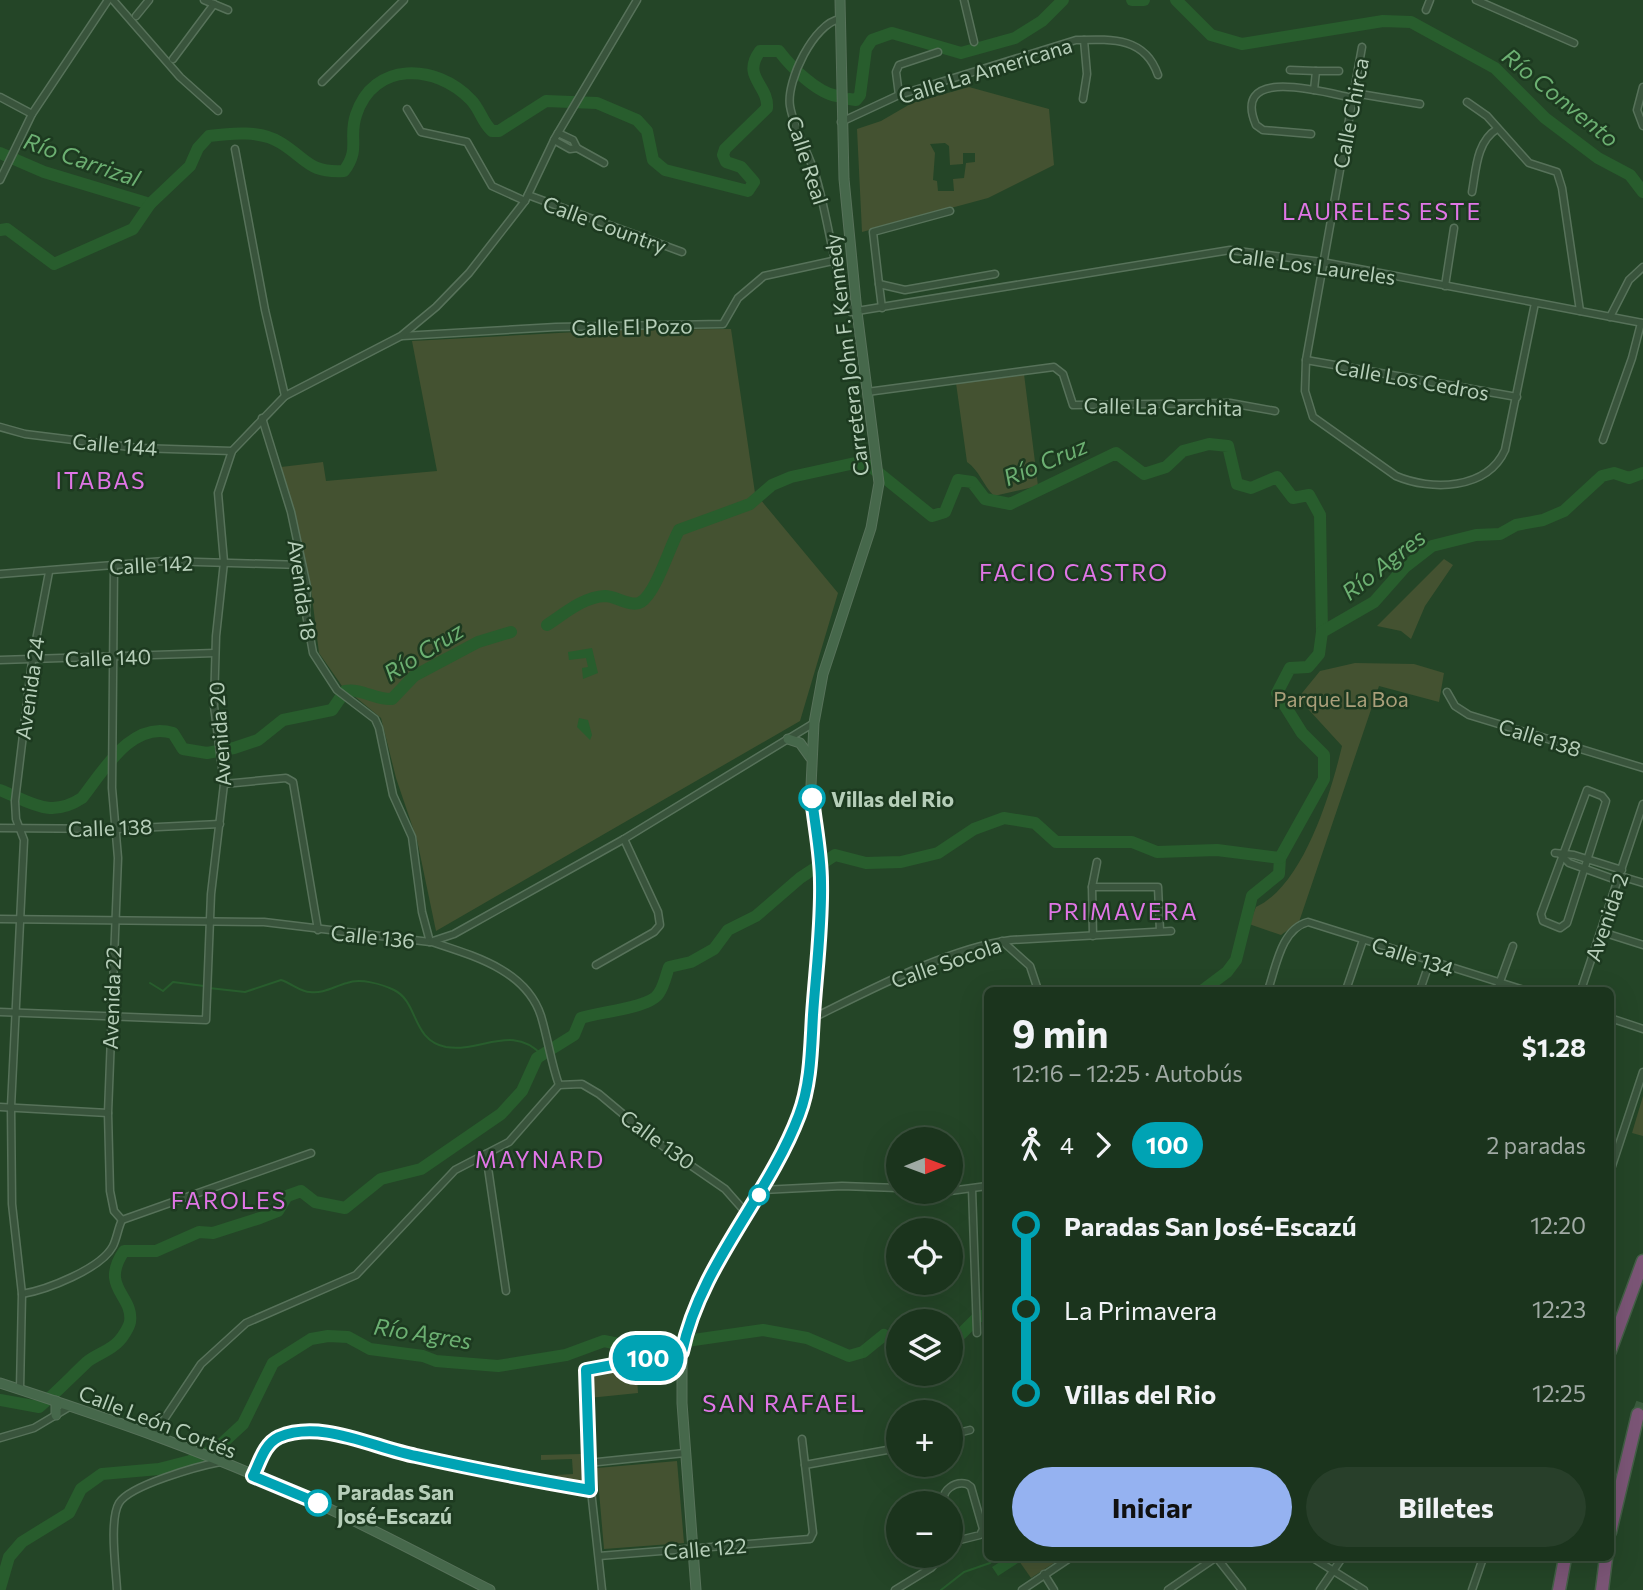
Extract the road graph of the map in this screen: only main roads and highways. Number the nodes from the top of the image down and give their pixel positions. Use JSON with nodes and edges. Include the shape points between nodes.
{"nodes":[{"id":1,"x":840,"y":0,"type":"edge"},
{"id":2,"x":788,"y":739,"type":"road end"},
{"id":3,"x":811,"y":758,"type":"junction"},
{"id":4,"x":1643,"y":1261,"type":"edge"},
{"id":5,"x":1614,"y":1341,"type":"edge"},
{"id":6,"x":0,"y":1383,"type":"edge"},
{"id":7,"x":55,"y":1401,"type":"junction"},
{"id":8,"x":1638,"y":1414,"type":"dead end"},
{"id":9,"x":56,"y":1415,"type":"road end"},
{"id":10,"x":1614,"y":1515,"type":"edge"},
{"id":11,"x":1564,"y":1561,"type":"edge"},
{"id":12,"x":1606,"y":1561,"type":"edge"},
{"id":13,"x":491,"y":1590,"type":"edge"},
{"id":14,"x":696,"y":1590,"type":"edge"},
{"id":15,"x":1559,"y":1590,"type":"edge"},
{"id":16,"x":1602,"y":1590,"type":"edge"}],
"edges":[{"from":1,"to":3,"type":"main road","name":"Carretera John F. Kennedy","via":[[841,122],[857,312],[879,483],[871,528],[823,674]]},
{"from":2,"to":3,"type":"main road","via":[[800,743]]},
{"from":3,"to":14,"type":"main road","name":"Carretera John F. Kennedy","via":[[821,882],[810,1069],[800,1114],[705,1286],[682,1349]]},
{"from":4,"to":5,"type":"highway"},
{"from":6,"to":7,"type":"main road","name":"Calle León Cortés"},
{"from":7,"to":9,"type":"main road"},
{"from":7,"to":13,"type":"main road","name":"Calle León Cortés","via":[[318,1503]]},
{"from":8,"to":10,"type":"highway"},
{"from":11,"to":15,"type":"highway"},
{"from":12,"to":16,"type":"highway"}]}
